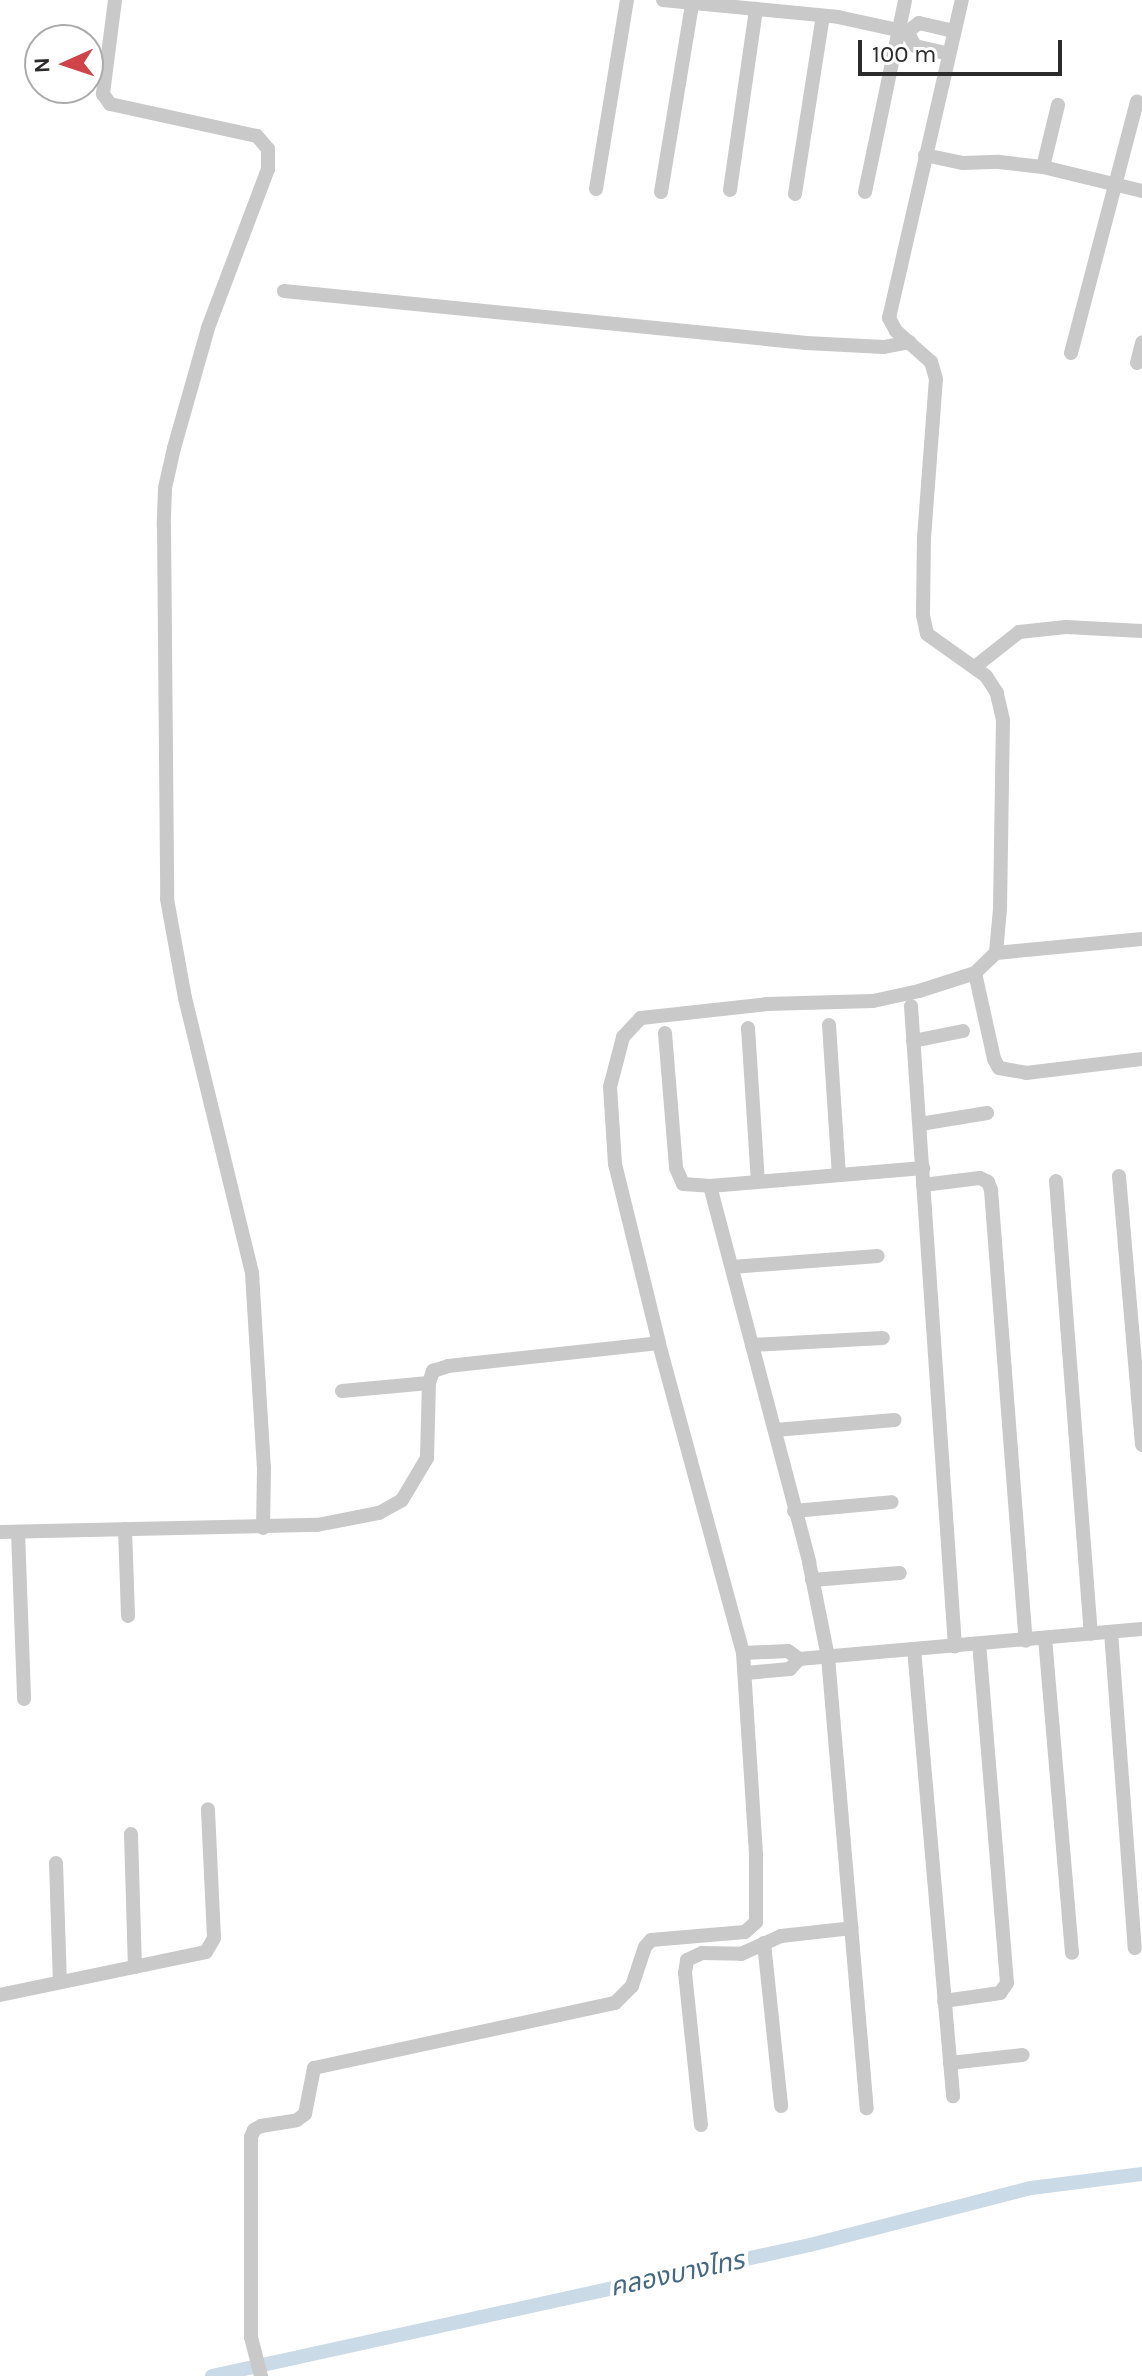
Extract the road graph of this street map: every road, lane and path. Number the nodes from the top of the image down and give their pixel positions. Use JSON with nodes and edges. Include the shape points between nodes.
{"nodes":[{"id":1,"x":115,"y":0,"type":"edge"},
{"id":2,"x":627,"y":0,"type":"edge"},
{"id":3,"x":663,"y":0,"type":"edge"},
{"id":4,"x":836,"y":0,"type":"edge"},
{"id":5,"x":905,"y":0,"type":"edge"},
{"id":6,"x":962,"y":0,"type":"edge"},
{"id":7,"x":696,"y":3,"type":"edge"},
{"id":8,"x":765,"y":7,"type":"edge"},
{"id":9,"x":828,"y":16,"type":"junction"},
{"id":10,"x":901,"y":31,"type":"junction"},
{"id":11,"x":954,"y":31,"type":"junction"},
{"id":12,"x":949,"y":54,"type":"junction"},
{"id":13,"x":1137,"y":102,"type":"dead end"},
{"id":14,"x":1058,"y":105,"type":"dead end"},
{"id":15,"x":925,"y":155,"type":"junction"},
{"id":16,"x":1043,"y":167,"type":"junction"},
{"id":17,"x":1114,"y":184,"type":"junction"},
{"id":18,"x":596,"y":189,"type":"dead end"},
{"id":19,"x":730,"y":190,"type":"dead end"},
{"id":20,"x":1142,"y":191,"type":"edge"},
{"id":21,"x":661,"y":192,"type":"dead end"},
{"id":22,"x":865,"y":192,"type":"dead end"},
{"id":23,"x":795,"y":194,"type":"dead end"},
{"id":24,"x":284,"y":291,"type":"dead end"},
{"id":25,"x":910,"y":342,"type":"junction"},
{"id":26,"x":1142,"y":343,"type":"edge"},
{"id":27,"x":1071,"y":353,"type":"dead end"},
{"id":28,"x":1137,"y":363,"type":"dead end"},
{"id":29,"x":1142,"y":631,"type":"edge"},
{"id":30,"x":976,"y":666,"type":"junction"},
{"id":31,"x":1142,"y":939,"type":"edge"},
{"id":32,"x":996,"y":953,"type":"junction"},
{"id":33,"x":975,"y":973,"type":"junction"},
{"id":34,"x":911,"y":1006,"type":"dead end"},
{"id":35,"x":829,"y":1025,"type":"dead end"},
{"id":36,"x":748,"y":1028,"type":"dead end"},
{"id":37,"x":963,"y":1031,"type":"dead end"},
{"id":38,"x":665,"y":1033,"type":"dead end"},
{"id":39,"x":913,"y":1041,"type":"junction"},
{"id":40,"x":1142,"y":1059,"type":"edge"},
{"id":41,"x":987,"y":1113,"type":"dead end"},
{"id":42,"x":920,"y":1124,"type":"junction"},
{"id":43,"x":923,"y":1168,"type":"junction"},
{"id":44,"x":839,"y":1175,"type":"junction"},
{"id":45,"x":1119,"y":1176,"type":"dead end"},
{"id":46,"x":758,"y":1181,"type":"junction"},
{"id":47,"x":1056,"y":1181,"type":"dead end"},
{"id":48,"x":923,"y":1185,"type":"junction"},
{"id":49,"x":710,"y":1186,"type":"junction"},
{"id":50,"x":878,"y":1256,"type":"dead end"},
{"id":51,"x":732,"y":1267,"type":"junction"},
{"id":52,"x":883,"y":1338,"type":"dead end"},
{"id":53,"x":659,"y":1343,"type":"junction"},
{"id":54,"x":752,"y":1345,"type":"junction"},
{"id":55,"x":429,"y":1383,"type":"junction"},
{"id":56,"x":342,"y":1391,"type":"dead end"},
{"id":57,"x":895,"y":1420,"type":"dead end"},
{"id":58,"x":775,"y":1430,"type":"junction"},
{"id":59,"x":1142,"y":1445,"type":"edge"},
{"id":60,"x":892,"y":1502,"type":"dead end"},
{"id":61,"x":794,"y":1511,"type":"junction"},
{"id":62,"x":263,"y":1528,"type":"junction"},
{"id":63,"x":125,"y":1529,"type":"junction"},
{"id":64,"x":0,"y":1532,"type":"edge"},
{"id":65,"x":18,"y":1532,"type":"junction"},
{"id":66,"x":900,"y":1573,"type":"dead end"},
{"id":67,"x":812,"y":1580,"type":"junction"},
{"id":68,"x":128,"y":1616,"type":"dead end"},
{"id":69,"x":1142,"y":1629,"type":"edge"},
{"id":70,"x":1111,"y":1632,"type":"junction"},
{"id":71,"x":1091,"y":1634,"type":"junction"},
{"id":72,"x":1045,"y":1638,"type":"junction"},
{"id":73,"x":1026,"y":1641,"type":"junction"},
{"id":74,"x":979,"y":1644,"type":"junction"},
{"id":75,"x":955,"y":1646,"type":"junction"},
{"id":76,"x":914,"y":1649,"type":"junction"},
{"id":77,"x":743,"y":1653,"type":"junction"},
{"id":78,"x":828,"y":1657,"type":"junction"},
{"id":79,"x":799,"y":1659,"type":"junction"},
{"id":80,"x":746,"y":1673,"type":"junction"},
{"id":81,"x":24,"y":1699,"type":"dead end"},
{"id":82,"x":1142,"y":1806,"type":"edge"},
{"id":83,"x":1124,"y":1807,"type":"junction"},
{"id":84,"x":208,"y":1809,"type":"dead end"},
{"id":85,"x":131,"y":1834,"type":"dead end"},
{"id":86,"x":56,"y":1863,"type":"dead end"},
{"id":87,"x":852,"y":1928,"type":"junction"},
{"id":88,"x":764,"y":1943,"type":"junction"},
{"id":89,"x":1135,"y":1948,"type":"dead end"},
{"id":90,"x":1072,"y":1953,"type":"dead end"},
{"id":91,"x":135,"y":1967,"type":"junction"},
{"id":92,"x":60,"y":1982,"type":"junction"},
{"id":93,"x":0,"y":1995,"type":"edge"},
{"id":94,"x":944,"y":2001,"type":"junction"},
{"id":95,"x":1023,"y":2055,"type":"dead end"},
{"id":96,"x":950,"y":2063,"type":"junction"},
{"id":97,"x":953,"y":2096,"type":"dead end"},
{"id":98,"x":781,"y":2106,"type":"dead end"},
{"id":99,"x":867,"y":2108,"type":"dead end"},
{"id":100,"x":701,"y":2125,"type":"dead end"},
{"id":101,"x":261,"y":2376,"type":"edge"}],
"edges":[{"from":1,"to":62,"type":"street","via":[[103,94],[110,104],[257,136],[268,149],[268,169],[208,328],[174,448],[164,526],[167,899],[185,998],[252,1273]]},
{"from":2,"to":18,"type":"street"},
{"from":3,"to":7,"type":"street"},
{"from":4,"to":9,"type":"street"},
{"from":5,"to":10,"type":"street"},
{"from":6,"to":11,"type":"street"},
{"from":7,"to":8,"type":"street"},
{"from":7,"to":21,"type":"street"},
{"from":8,"to":9,"type":"street"},
{"from":8,"to":19,"type":"street"},
{"from":9,"to":10,"type":"street"},
{"from":9,"to":23,"type":"street"},
{"from":10,"to":11,"type":"street","via":[[919,23]]},
{"from":10,"to":12,"type":"street","via":[[915,46]]},
{"from":10,"to":22,"type":"street"},
{"from":11,"to":12,"type":"street"},
{"from":12,"to":15,"type":"street"},
{"from":13,"to":17,"type":"street"},
{"from":14,"to":16,"type":"street"},
{"from":15,"to":16,"type":"street","via":[[963,163]]},
{"from":15,"to":25,"type":"street","via":[[890,305],[896,331]]},
{"from":16,"to":17,"type":"street"},
{"from":17,"to":20,"type":"street"},
{"from":17,"to":27,"type":"street"},
{"from":24,"to":25,"type":"street","via":[[806,343],[884,347]]},
{"from":25,"to":30,"type":"street","via":[[931,362],[936,379],[923,615],[927,634]]},
{"from":26,"to":28,"type":"street"},
{"from":29,"to":30,"type":"street","via":[[1066,627],[1019,632]]},
{"from":30,"to":32,"type":"street","via":[[997,693],[1003,720]]},
{"from":31,"to":32,"type":"street"},
{"from":32,"to":33,"type":"street"},
{"from":33,"to":40,"type":"street","via":[[999,1068],[1026,1073]]},
{"from":33,"to":53,"type":"street","via":[[873,1001],[654,1014],[631,1026],[610,1087],[610,1127]]},
{"from":34,"to":39,"type":"street"},
{"from":35,"to":44,"type":"street"},
{"from":36,"to":46,"type":"street"},
{"from":37,"to":39,"type":"street"},
{"from":38,"to":49,"type":"street","via":[[678,1178],[694,1187]]},
{"from":39,"to":42,"type":"street"},
{"from":41,"to":42,"type":"street"},
{"from":42,"to":43,"type":"street"},
{"from":43,"to":44,"type":"street"},
{"from":43,"to":48,"type":"street"},
{"from":44,"to":46,"type":"street"},
{"from":45,"to":59,"type":"street"},
{"from":46,"to":49,"type":"street"},
{"from":47,"to":71,"type":"street"},
{"from":48,"to":73,"type":"street","via":[[980,1178],[991,1190]]},
{"from":48,"to":75,"type":"street"},
{"from":49,"to":51,"type":"street"},
{"from":50,"to":51,"type":"street"},
{"from":51,"to":54,"type":"street"},
{"from":52,"to":54,"type":"street"},
{"from":53,"to":55,"type":"street","via":[[448,1366],[433,1371]]},
{"from":53,"to":77,"type":"street"},
{"from":54,"to":58,"type":"street"},
{"from":55,"to":56,"type":"street"},
{"from":55,"to":62,"type":"street","via":[[427,1458],[402,1500],[379,1513]]},
{"from":57,"to":58,"type":"street"},
{"from":58,"to":61,"type":"street"},
{"from":60,"to":61,"type":"street"},
{"from":61,"to":67,"type":"street"},
{"from":62,"to":63,"type":"street"},
{"from":63,"to":65,"type":"street"},
{"from":63,"to":68,"type":"street"},
{"from":64,"to":65,"type":"street"},
{"from":65,"to":81,"type":"street"},
{"from":66,"to":67,"type":"street"},
{"from":67,"to":78,"type":"street"},
{"from":69,"to":70,"type":"street"},
{"from":70,"to":71,"type":"street"},
{"from":70,"to":83,"type":"street"},
{"from":71,"to":72,"type":"street"},
{"from":72,"to":73,"type":"street"},
{"from":72,"to":90,"type":"street"},
{"from":73,"to":74,"type":"street"},
{"from":74,"to":75,"type":"street"},
{"from":74,"to":94,"type":"street","via":[[1007,1983],[1000,1993]]},
{"from":75,"to":76,"type":"street"},
{"from":76,"to":78,"type":"street"},
{"from":76,"to":94,"type":"street"},
{"from":77,"to":79,"type":"street","via":[[788,1651]]},
{"from":77,"to":80,"type":"street"},
{"from":78,"to":79,"type":"street"},
{"from":78,"to":87,"type":"street"},
{"from":79,"to":80,"type":"street","via":[[790,1669]]},
{"from":80,"to":101,"type":"street","via":[[756,1854],[752,1929],[651,1940],[632,1986],[615,2003],[323,2064],[310,2075],[307,2107],[297,2120],[261,2126],[251,2137],[252,2340]]},
{"from":82,"to":83,"type":"street"},
{"from":83,"to":89,"type":"street"},
{"from":84,"to":91,"type":"street","via":[[211,1946],[206,1952]]},
{"from":85,"to":91,"type":"street"},
{"from":86,"to":92,"type":"street"},
{"from":87,"to":88,"type":"street","via":[[781,1936]]},
{"from":87,"to":99,"type":"street"},
{"from":88,"to":98,"type":"street"},
{"from":88,"to":100,"type":"street","via":[[741,1954],[702,1953],[687,1960]]},
{"from":91,"to":92,"type":"street"},
{"from":92,"to":93,"type":"street"},
{"from":94,"to":96,"type":"street"},
{"from":95,"to":96,"type":"street"},
{"from":96,"to":97,"type":"street"}]}
